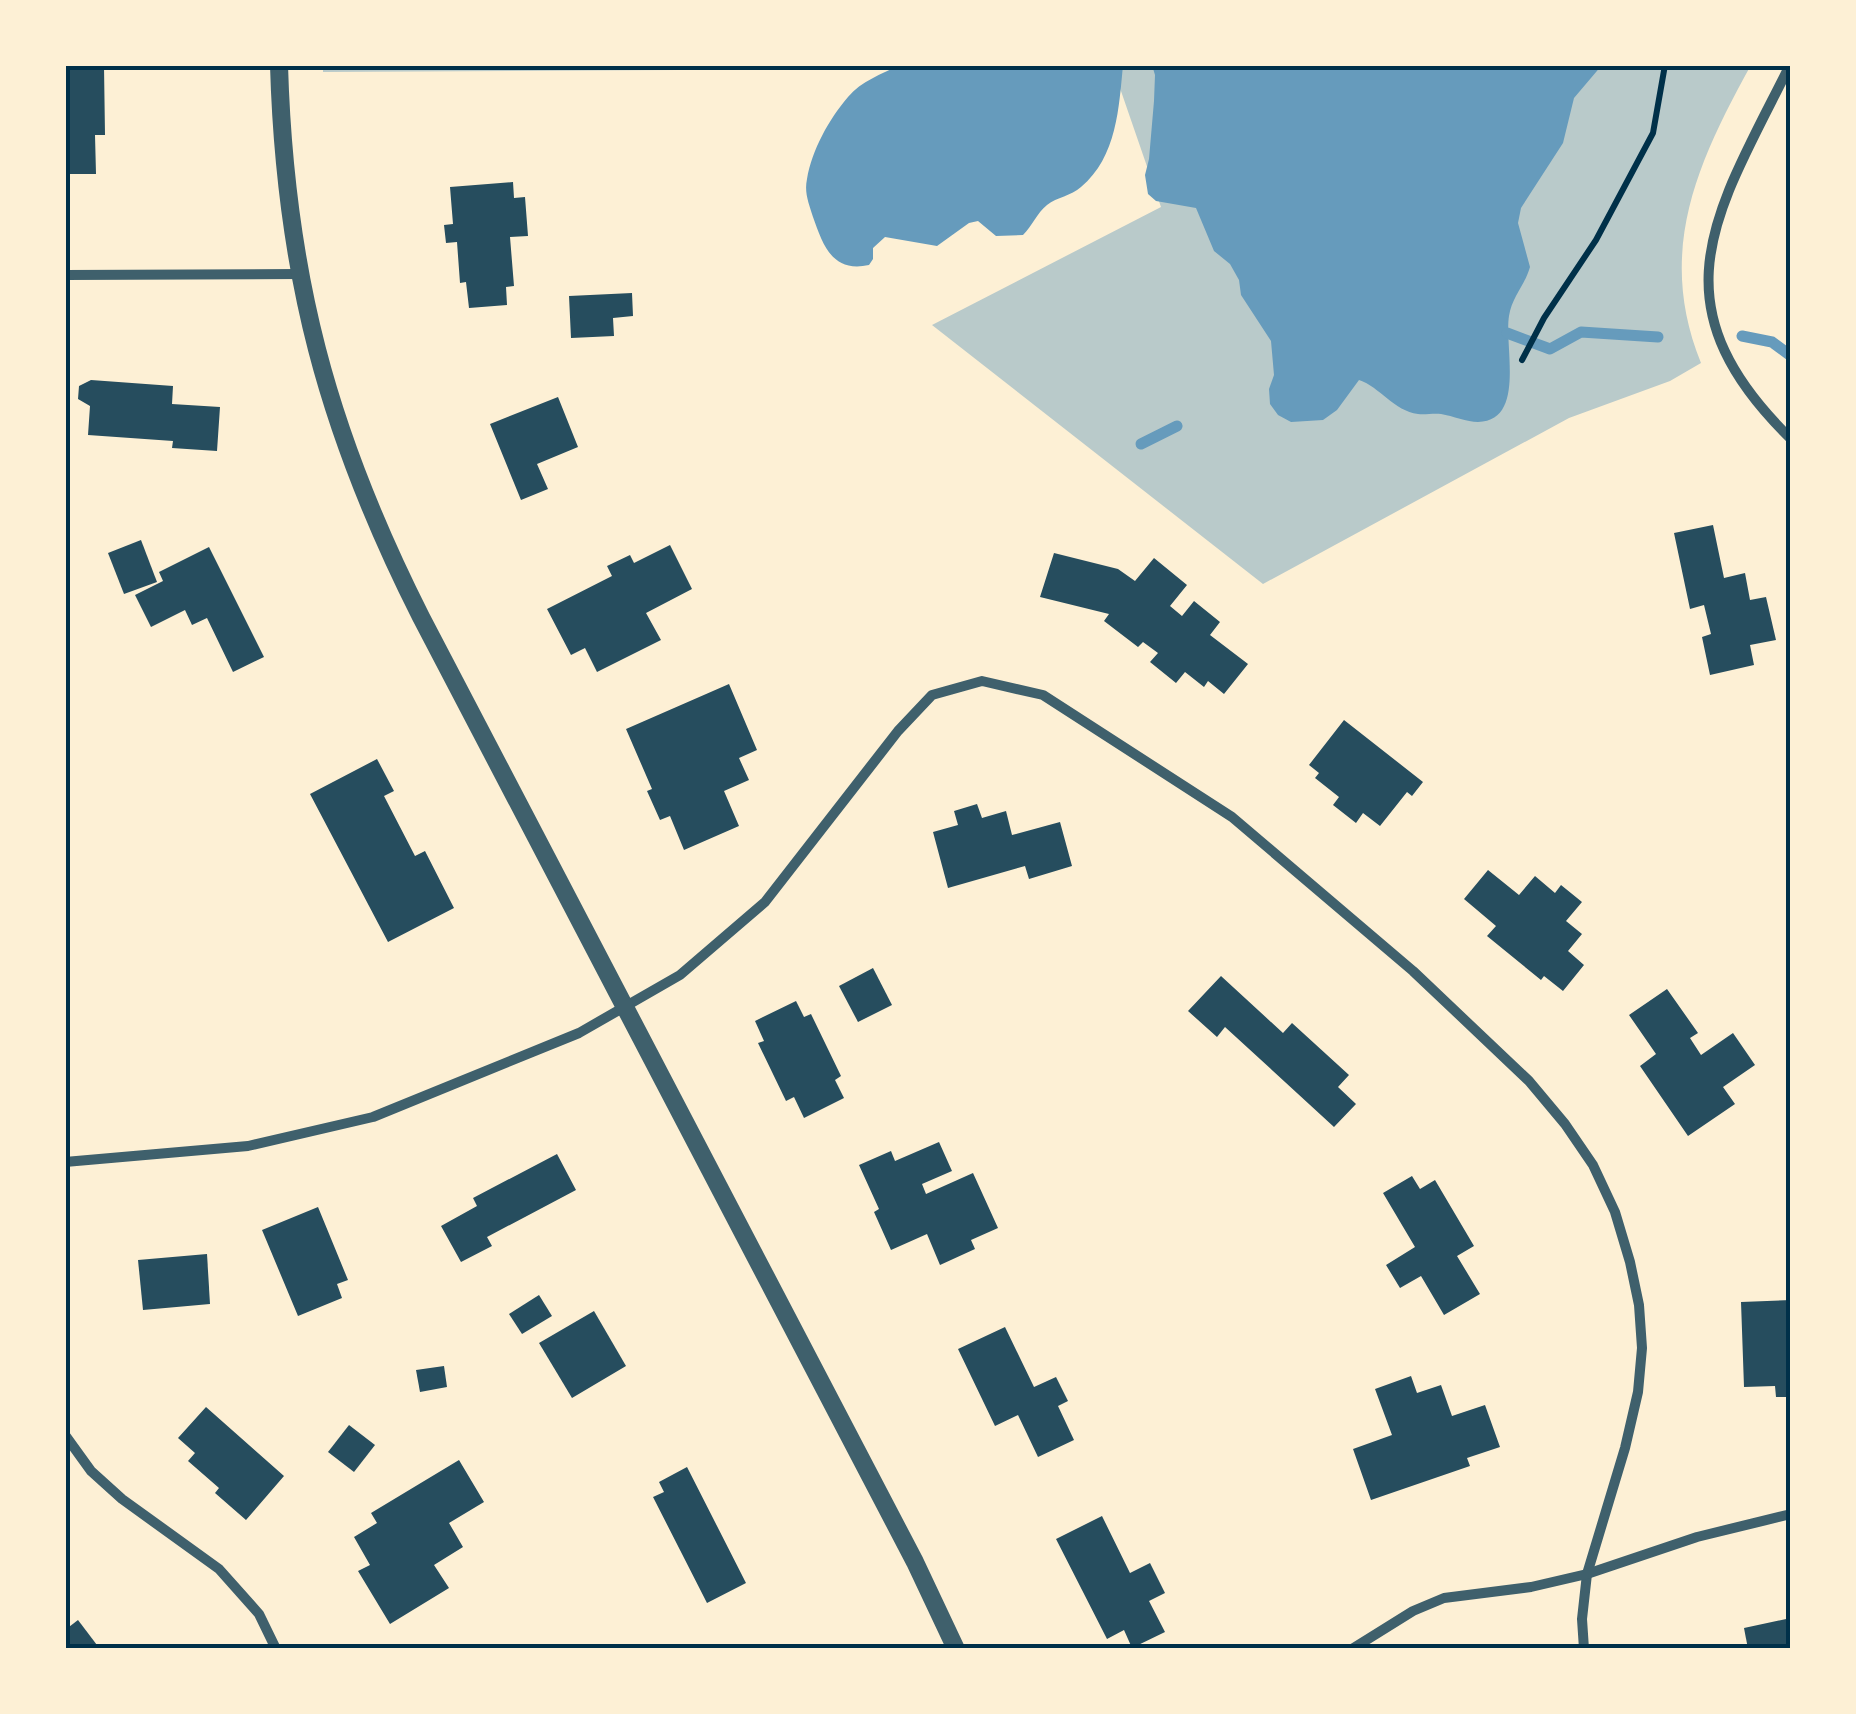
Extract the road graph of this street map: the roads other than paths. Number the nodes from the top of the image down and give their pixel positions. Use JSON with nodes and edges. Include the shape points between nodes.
{"nodes":[{"id":1,"x":279,"y":65,"type":"edge"},
{"id":2,"x":1790,"y":65,"type":"edge"},
{"id":3,"x":65,"y":274,"type":"edge"},
{"id":4,"x":298,"y":274,"type":"junction"},
{"id":5,"x":1791,"y":439,"type":"edge"},
{"id":6,"x":626,"y":1008,"type":"junction"},
{"id":7,"x":65,"y":1162,"type":"edge"},
{"id":8,"x":65,"y":1435,"type":"edge"},
{"id":9,"x":1791,"y":1514,"type":"edge"},
{"id":10,"x":1587,"y":1574,"type":"junction"},
{"id":11,"x":276,"y":1649,"type":"edge"},
{"id":12,"x":956,"y":1649,"type":"edge"},
{"id":13,"x":1352,"y":1649,"type":"edge"},
{"id":14,"x":1584,"y":1649,"type":"edge"}],
"edges":[{"from":1,"to":4,"type":"street"},
{"from":2,"to":5,"type":"street","via":[[1727,194],[1706,279],[1722,350],[1745,388]]},
{"from":3,"to":4,"type":"street"},
{"from":4,"to":6,"type":"street","via":[[333,408],[384,539]]},
{"from":6,"to":7,"type":"street","via":[[373,1117],[248,1146]]},
{"from":6,"to":10,"type":"street","via":[[680,975],[765,902],[932,695],[982,681],[1044,695],[1232,817],[1453,1006],[1530,1081],[1580,1143],[1620,1225],[1640,1305],[1642,1348],[1626,1448]]},
{"from":6,"to":12,"type":"street"},
{"from":8,"to":11,"type":"street","via":[[122,1499],[219,1570],[259,1614]]},
{"from":9,"to":10,"type":"street"},
{"from":10,"to":13,"type":"street","via":[[1444,1598]]},
{"from":10,"to":14,"type":"street"}]}
